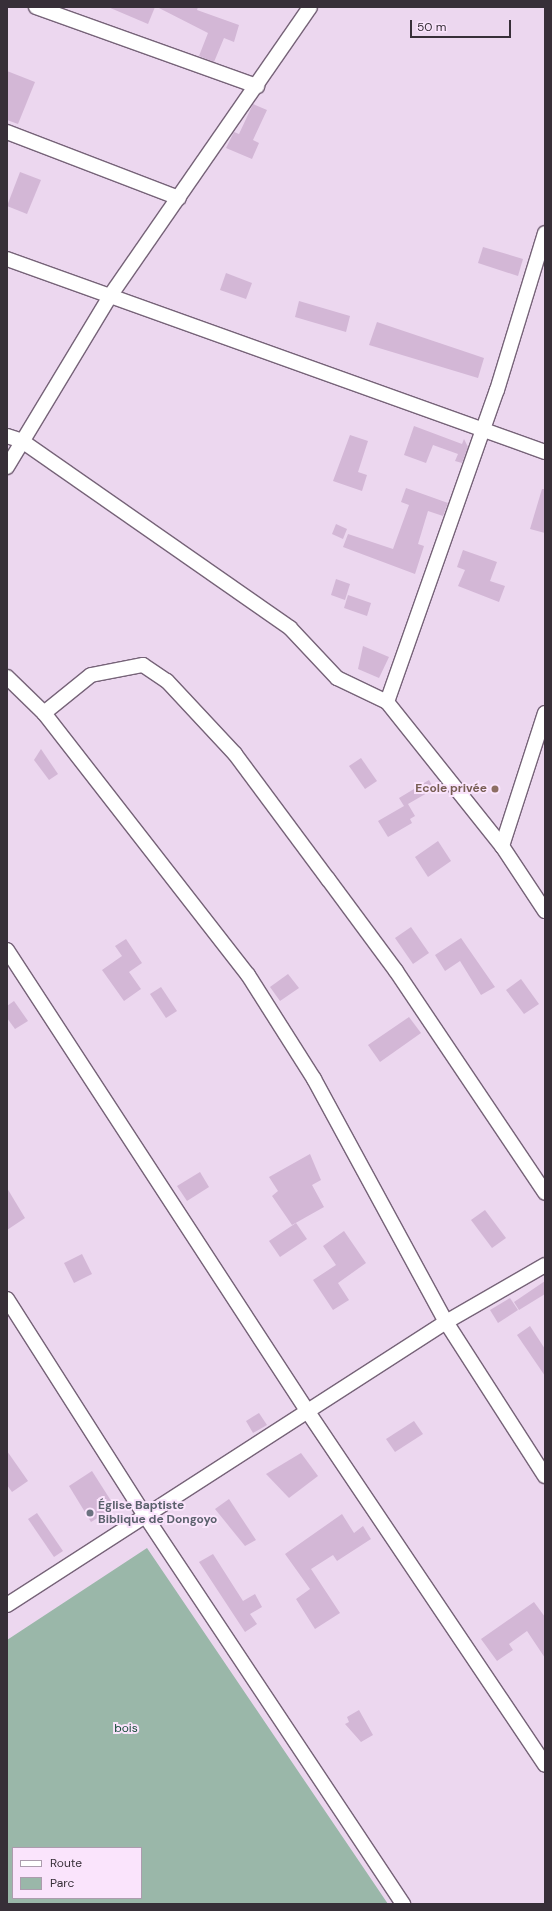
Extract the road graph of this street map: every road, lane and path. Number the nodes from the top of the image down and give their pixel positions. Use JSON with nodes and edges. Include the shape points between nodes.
{"nodes":[{"id":1,"x":36,"y":7,"type":"edge"},
{"id":2,"x":310,"y":7,"type":"edge"},
{"id":3,"x":257,"y":86,"type":"junction"},
{"id":4,"x":7,"y":132,"type":"edge"},
{"id":5,"x":179,"y":198,"type":"junction"},
{"id":6,"x":545,"y":233,"type":"edge"},
{"id":7,"x":7,"y":259,"type":"edge"},
{"id":8,"x":110,"y":296,"type":"junction"},
{"id":9,"x":482,"y":429,"type":"junction"},
{"id":10,"x":7,"y":436,"type":"edge"},
{"id":11,"x":22,"y":442,"type":"junction"},
{"id":12,"x":545,"y":452,"type":"edge"},
{"id":13,"x":7,"y":466,"type":"edge"},
{"id":14,"x":7,"y":677,"type":"edge"},
{"id":15,"x":387,"y":702,"type":"junction"},
{"id":16,"x":44,"y":713,"type":"junction"},
{"id":17,"x":545,"y":713,"type":"edge"},
{"id":18,"x":502,"y":846,"type":"junction"},
{"id":19,"x":545,"y":911,"type":"edge"},
{"id":20,"x":7,"y":950,"type":"edge"},
{"id":21,"x":545,"y":1193,"type":"edge"},
{"id":22,"x":545,"y":1265,"type":"edge"},
{"id":23,"x":7,"y":1299,"type":"edge"},
{"id":24,"x":446,"y":1322,"type":"junction"},
{"id":25,"x":308,"y":1412,"type":"junction"},
{"id":26,"x":545,"y":1476,"type":"edge"},
{"id":27,"x":146,"y":1517,"type":"junction"},
{"id":28,"x":7,"y":1605,"type":"edge"},
{"id":29,"x":545,"y":1764,"type":"edge"},
{"id":30,"x":403,"y":1904,"type":"edge"}],
"edges":[{"from":1,"to":3,"type":"street"},
{"from":2,"to":3,"type":"street"},
{"from":3,"to":5,"type":"street"},
{"from":4,"to":5,"type":"street"},
{"from":5,"to":8,"type":"street"},
{"from":6,"to":9,"type":"street"},
{"from":7,"to":8,"type":"street"},
{"from":8,"to":9,"type":"street"},
{"from":8,"to":11,"type":"street"},
{"from":9,"to":12,"type":"street"},
{"from":9,"to":15,"type":"street"},
{"from":10,"to":11,"type":"street"},
{"from":11,"to":13,"type":"street"},
{"from":11,"to":15,"type":"street","via":[[290,628],[337,678]]},
{"from":14,"to":16,"type":"street"},
{"from":15,"to":18,"type":"street"},
{"from":16,"to":21,"type":"street","via":[[91,674],[143,665],[167,681],[235,754],[396,971]]},
{"from":16,"to":24,"type":"street","via":[[248,975],[314,1079]]},
{"from":17,"to":18,"type":"street"},
{"from":18,"to":19,"type":"street"},
{"from":20,"to":25,"type":"street"},
{"from":22,"to":24,"type":"street"},
{"from":23,"to":27,"type":"street"},
{"from":24,"to":25,"type":"street"},
{"from":24,"to":26,"type":"street"},
{"from":25,"to":27,"type":"street"},
{"from":25,"to":29,"type":"street"},
{"from":27,"to":28,"type":"street"},
{"from":27,"to":30,"type":"street"}]}
